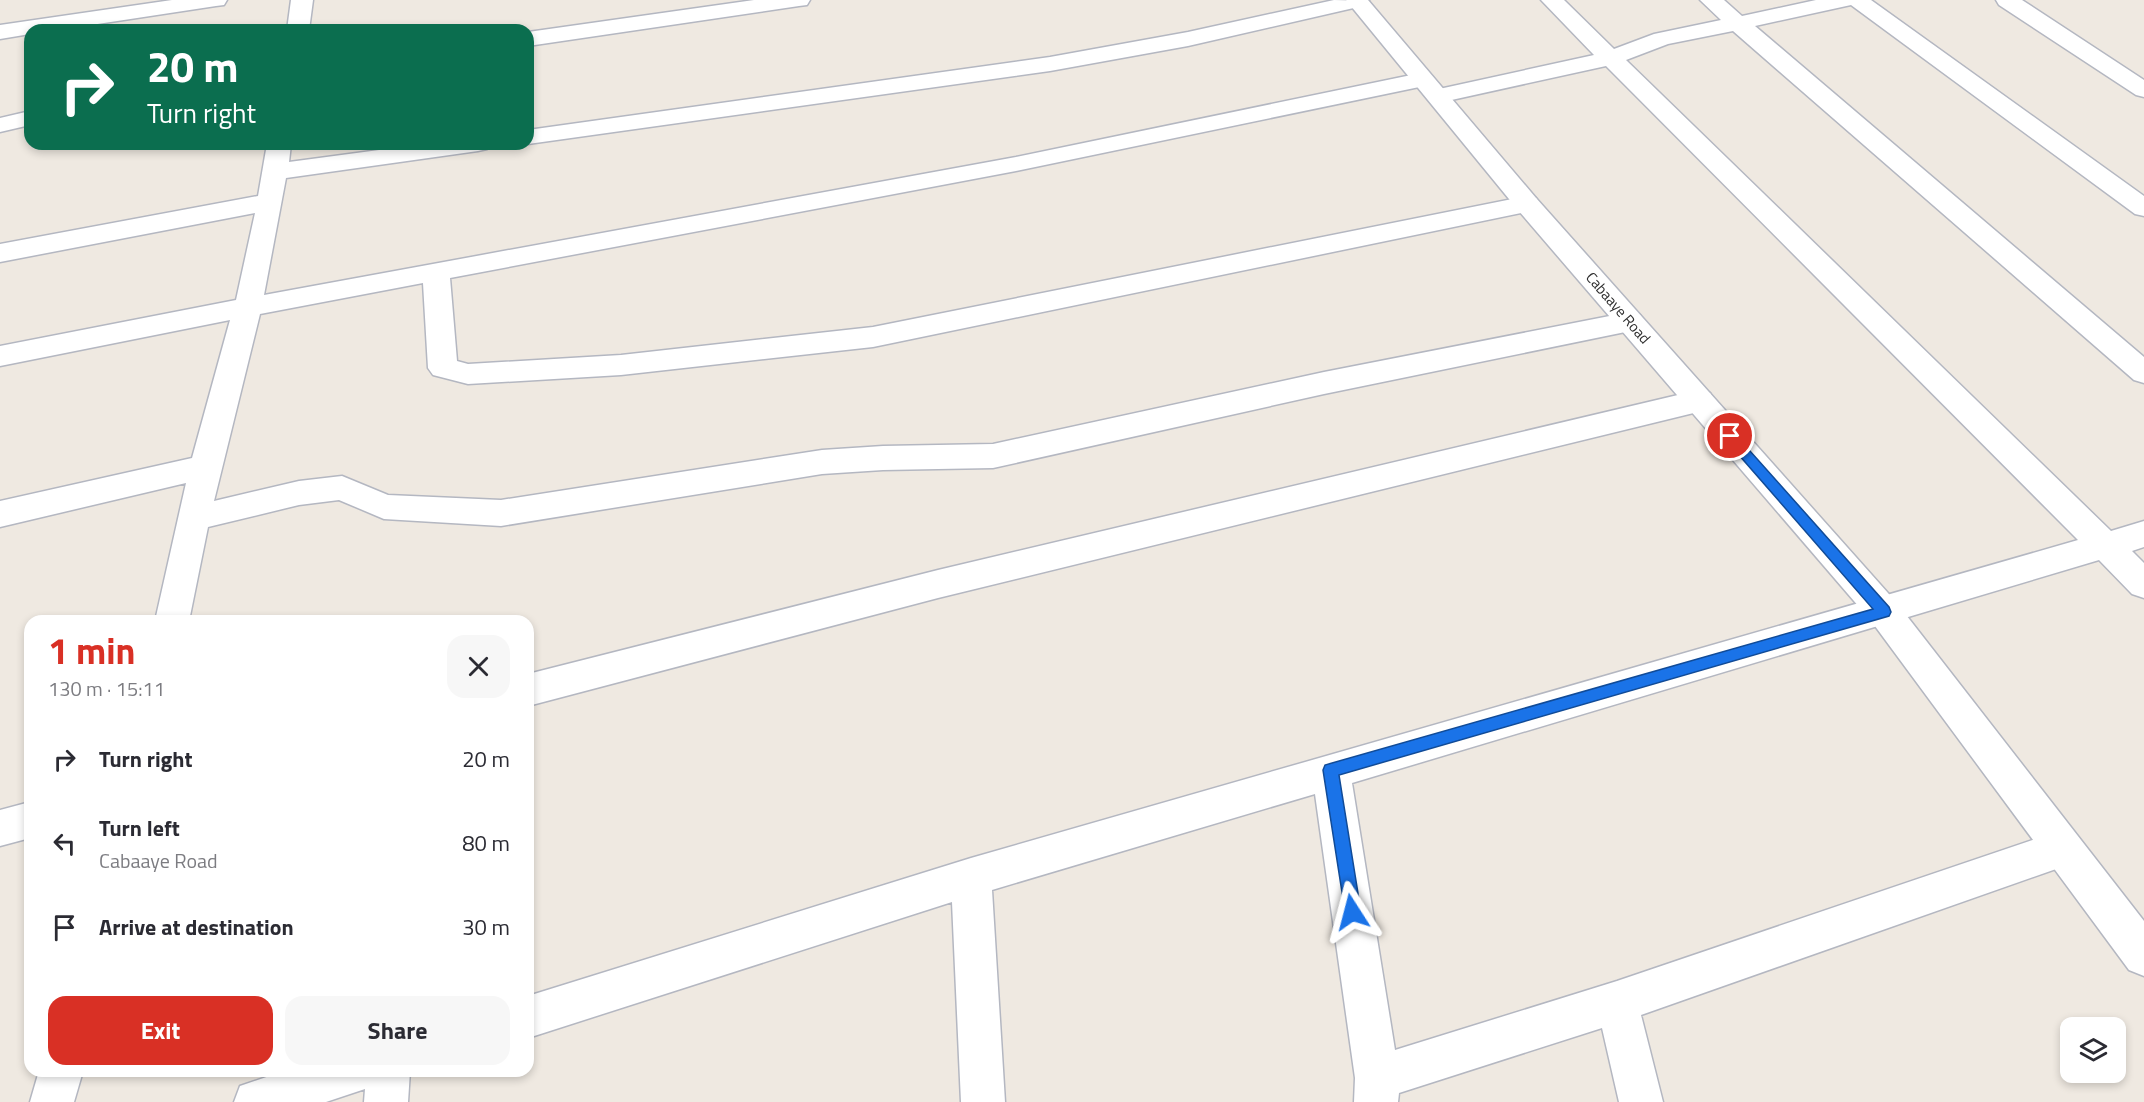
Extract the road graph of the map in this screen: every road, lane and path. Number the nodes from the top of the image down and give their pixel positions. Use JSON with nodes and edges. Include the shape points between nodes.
{"nodes":[{"id":1,"x":216,"y":0,"type":"edge"},
{"id":2,"x":302,"y":0,"type":"edge"},
{"id":3,"x":799,"y":0,"type":"edge"},
{"id":4,"x":1552,"y":0,"type":"edge"},
{"id":5,"x":1711,"y":0,"type":"edge"},
{"id":6,"x":1847,"y":0,"type":"edge"},
{"id":7,"x":1857,"y":0,"type":"edge"},
{"id":8,"x":2007,"y":0,"type":"edge"},
{"id":9,"x":1357,"y":1,"type":"edge"},
{"id":10,"x":1738,"y":22,"type":"junction"},
{"id":11,"x":54,"y":24,"type":"edge"},
{"id":12,"x":299,"y":24,"type":"edge"},
{"id":13,"x":24,"y":28,"type":"edge"},
{"id":14,"x":0,"y":32,"type":"edge"},
{"id":15,"x":534,"y":38,"type":"edge"},
{"id":16,"x":1610,"y":58,"type":"junction"},
{"id":17,"x":1430,"y":88,"type":"junction"},
{"id":18,"x":2144,"y":90,"type":"edge"},
{"id":19,"x":24,"y":119,"type":"edge"},
{"id":20,"x":0,"y":125,"type":"edge"},
{"id":21,"x":534,"y":136,"type":"edge"},
{"id":22,"x":392,"y":150,"type":"edge"},
{"id":23,"x":277,"y":158,"type":"edge"},
{"id":24,"x":270,"y":202,"type":"junction"},
{"id":25,"x":1527,"y":204,"type":"junction"},
{"id":26,"x":2144,"y":208,"type":"edge"},
{"id":27,"x":0,"y":253,"type":"edge"},
{"id":28,"x":436,"y":272,"type":"junction"},
{"id":29,"x":248,"y":307,"type":"junction"},
{"id":30,"x":1630,"y":322,"type":"junction"},
{"id":31,"x":0,"y":356,"type":"edge"},
{"id":32,"x":2144,"y":373,"type":"edge"},
{"id":33,"x":1699,"y":401,"type":"junction"},
{"id":34,"x":205,"y":467,"type":"junction"},
{"id":35,"x":0,"y":514,"type":"edge"},
{"id":36,"x":194,"y":518,"type":"junction"},
{"id":37,"x":2144,"y":534,"type":"edge"},
{"id":38,"x":2104,"y":546,"type":"junction"},
{"id":39,"x":2144,"y":584,"type":"edge"},
{"id":40,"x":1884,"y":612,"type":"junction"},
{"id":41,"x":173,"y":615,"type":"edge"},
{"id":42,"x":534,"y":688,"type":"edge"},
{"id":43,"x":1331,"y":770,"type":"junction"},
{"id":44,"x":24,"y":822,"type":"edge"},
{"id":45,"x":0,"y":828,"type":"edge"},
{"id":46,"x":2062,"y":849,"type":"junction"},
{"id":47,"x":970,"y":877,"type":"junction"},
{"id":48,"x":2144,"y":955,"type":"edge"},
{"id":49,"x":1617,"y":1002,"type":"junction"},
{"id":50,"x":534,"y":1015,"type":"edge"},
{"id":51,"x":59,"y":1077,"type":"edge"},
{"id":52,"x":336,"y":1077,"type":"edge"},
{"id":53,"x":388,"y":1077,"type":"edge"},
{"id":54,"x":1377,"y":1090,"type":"edge"},
{"id":55,"x":52,"y":1102,"type":"edge"},
{"id":56,"x":256,"y":1102,"type":"edge"},
{"id":57,"x":386,"y":1102,"type":"edge"},
{"id":58,"x":983,"y":1102,"type":"edge"},
{"id":59,"x":1641,"y":1102,"type":"edge"}],
"edges":[{"from":1,"to":11,"type":"street"},
{"from":2,"to":12,"type":"street"},
{"from":3,"to":15,"type":"street"},
{"from":4,"to":16,"type":"street"},
{"from":5,"to":10,"type":"street"},
{"from":6,"to":10,"type":"street"},
{"from":7,"to":26,"type":"street"},
{"from":8,"to":18,"type":"street"},
{"from":9,"to":17,"type":"street","name":"Cabaaye Road"},
{"from":9,"to":21,"type":"street","via":[[1188,39],[1050,64]]},
{"from":10,"to":16,"type":"street","via":[[1662,39]]},
{"from":10,"to":32,"type":"street"},
{"from":13,"to":14,"type":"street"},
{"from":16,"to":17,"type":"street"},
{"from":16,"to":38,"type":"street"},
{"from":17,"to":25,"type":"street","name":"Cabaaye Road"},
{"from":17,"to":28,"type":"street"},
{"from":19,"to":20,"type":"street"},
{"from":22,"to":23,"type":"street"},
{"from":23,"to":24,"type":"street"},
{"from":24,"to":27,"type":"street"},
{"from":24,"to":29,"type":"street"},
{"from":25,"to":28,"type":"street","via":[[873,337],[598,366],[468,374],[443,368]]},
{"from":25,"to":30,"type":"street","name":"Cabaaye Road"},
{"from":28,"to":29,"type":"street"},
{"from":29,"to":31,"type":"street"},
{"from":29,"to":34,"type":"street"},
{"from":30,"to":33,"type":"street","name":"Cabaaye Road"},
{"from":30,"to":36,"type":"street","via":[[1324,382],[993,456],[822,462],[501,513],[384,507],[342,488],[299,493]]},
{"from":33,"to":40,"type":"street","name":"Cabaaye Road"},
{"from":33,"to":42,"type":"street","via":[[938,584]]},
{"from":34,"to":35,"type":"street"},
{"from":34,"to":36,"type":"street"},
{"from":36,"to":41,"type":"street"},
{"from":37,"to":38,"type":"street"},
{"from":38,"to":39,"type":"street"},
{"from":38,"to":40,"type":"street"},
{"from":40,"to":43,"type":"street"},
{"from":40,"to":46,"type":"street","name":"Cabaaye Road"},
{"from":43,"to":47,"type":"street"},
{"from":43,"to":54,"type":"street"},
{"from":44,"to":45,"type":"street"},
{"from":46,"to":48,"type":"street","name":"Cabaaye Road"},
{"from":46,"to":49,"type":"street"},
{"from":47,"to":50,"type":"street"},
{"from":47,"to":58,"type":"street"},
{"from":49,"to":54,"type":"street"},
{"from":49,"to":59,"type":"street"},
{"from":51,"to":55,"type":"street"},
{"from":52,"to":56,"type":"street"},
{"from":53,"to":57,"type":"street"}]}
